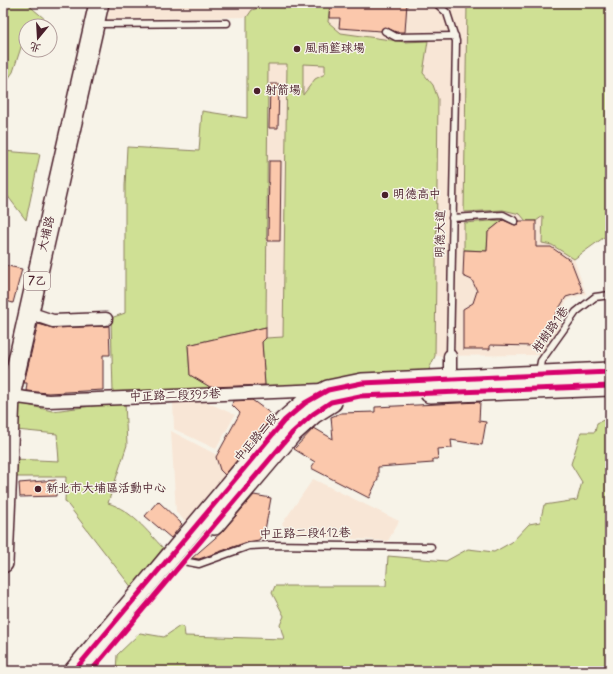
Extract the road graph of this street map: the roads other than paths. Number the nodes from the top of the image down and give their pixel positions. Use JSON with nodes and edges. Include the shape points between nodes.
{"nodes":[{"id":1,"x":99,"y":3,"type":"edge"},
{"id":2,"x":436,"y":3,"type":"edge"},
{"id":3,"x":227,"y":23,"type":"dead end"},
{"id":4,"x":94,"y":24,"type":"junction"},
{"id":5,"x":386,"y":31,"type":"dead end"},
{"id":6,"x":455,"y":38,"type":"junction"},
{"id":7,"x":452,"y":218,"type":"junction"},
{"id":8,"x":514,"y":221,"type":"dead end"},
{"id":9,"x":610,"y":295,"type":"edge"},
{"id":10,"x":29,"y":313,"type":"junction"},
{"id":11,"x":106,"y":319,"type":"dead end"},
{"id":12,"x":450,"y":356,"type":"joint"},
{"id":13,"x":610,"y":372,"type":"edge"},
{"id":14,"x":538,"y":376,"type":"junction"},
{"id":15,"x":450,"y":386,"type":"junction"},
{"id":16,"x":610,"y":386,"type":"edge"},
{"id":17,"x":10,"y":396,"type":"junction"},
{"id":18,"x":330,"y":396,"type":"junction"},
{"id":19,"x":431,"y":547,"type":"dead end"},
{"id":20,"x":183,"y":561,"type":"junction"},
{"id":21,"x":3,"y":563,"type":"edge"},
{"id":22,"x":74,"y":671,"type":"edge"},
{"id":23,"x":91,"y":671,"type":"edge"}],
"edges":[{"from":1,"to":4,"type":"main road","name":"大埔路","number":"7乙"},
{"from":2,"to":6,"type":"lane","via":[[447,13]]},
{"from":3,"to":4,"type":"lane"},
{"from":4,"to":10,"type":"main road","name":"大埔路","number":"7乙"},
{"from":5,"to":6,"type":"lane","via":[[396,37]]},
{"from":6,"to":7,"type":"lane","name":"明德大道"},
{"from":7,"to":8,"type":"lane","via":[[503,215]]},
{"from":7,"to":12,"type":"lane","name":"明德大道"},
{"from":9,"to":14,"type":"lane","name":"柑樹路1巷","via":[[595,297],[576,312],[541,361]]},
{"from":10,"to":11,"type":"street","via":[[53,321]]},
{"from":10,"to":17,"type":"main road","name":"大埔路","number":"7乙"},
{"from":12,"to":15,"type":"street"},
{"from":13,"to":14,"type":"main road","name":"中正路二段"},
{"from":14,"to":15,"type":"main road","name":"中正路二段"},
{"from":15,"to":16,"type":"main road","name":"中正路二段"},
{"from":15,"to":18,"type":"main road","name":"中正路二段","via":[[362,383]]},
{"from":17,"to":18,"type":"street","name":"中正路二段395巷","via":[[48,401]]},
{"from":17,"to":21,"type":"main road","name":"大埔路","number":"7乙"},
{"from":18,"to":20,"type":"main road","name":"中正路二段","via":[[292,433]]},
{"from":18,"to":22,"type":"main road","name":"中正路二段","via":[[305,404],[284,421]]},
{"from":19,"to":20,"type":"lane","name":"中正路二段412巷","via":[[349,544],[262,545],[249,546],[199,564]]},
{"from":20,"to":23,"type":"main road","name":"中正路二段"}]}
